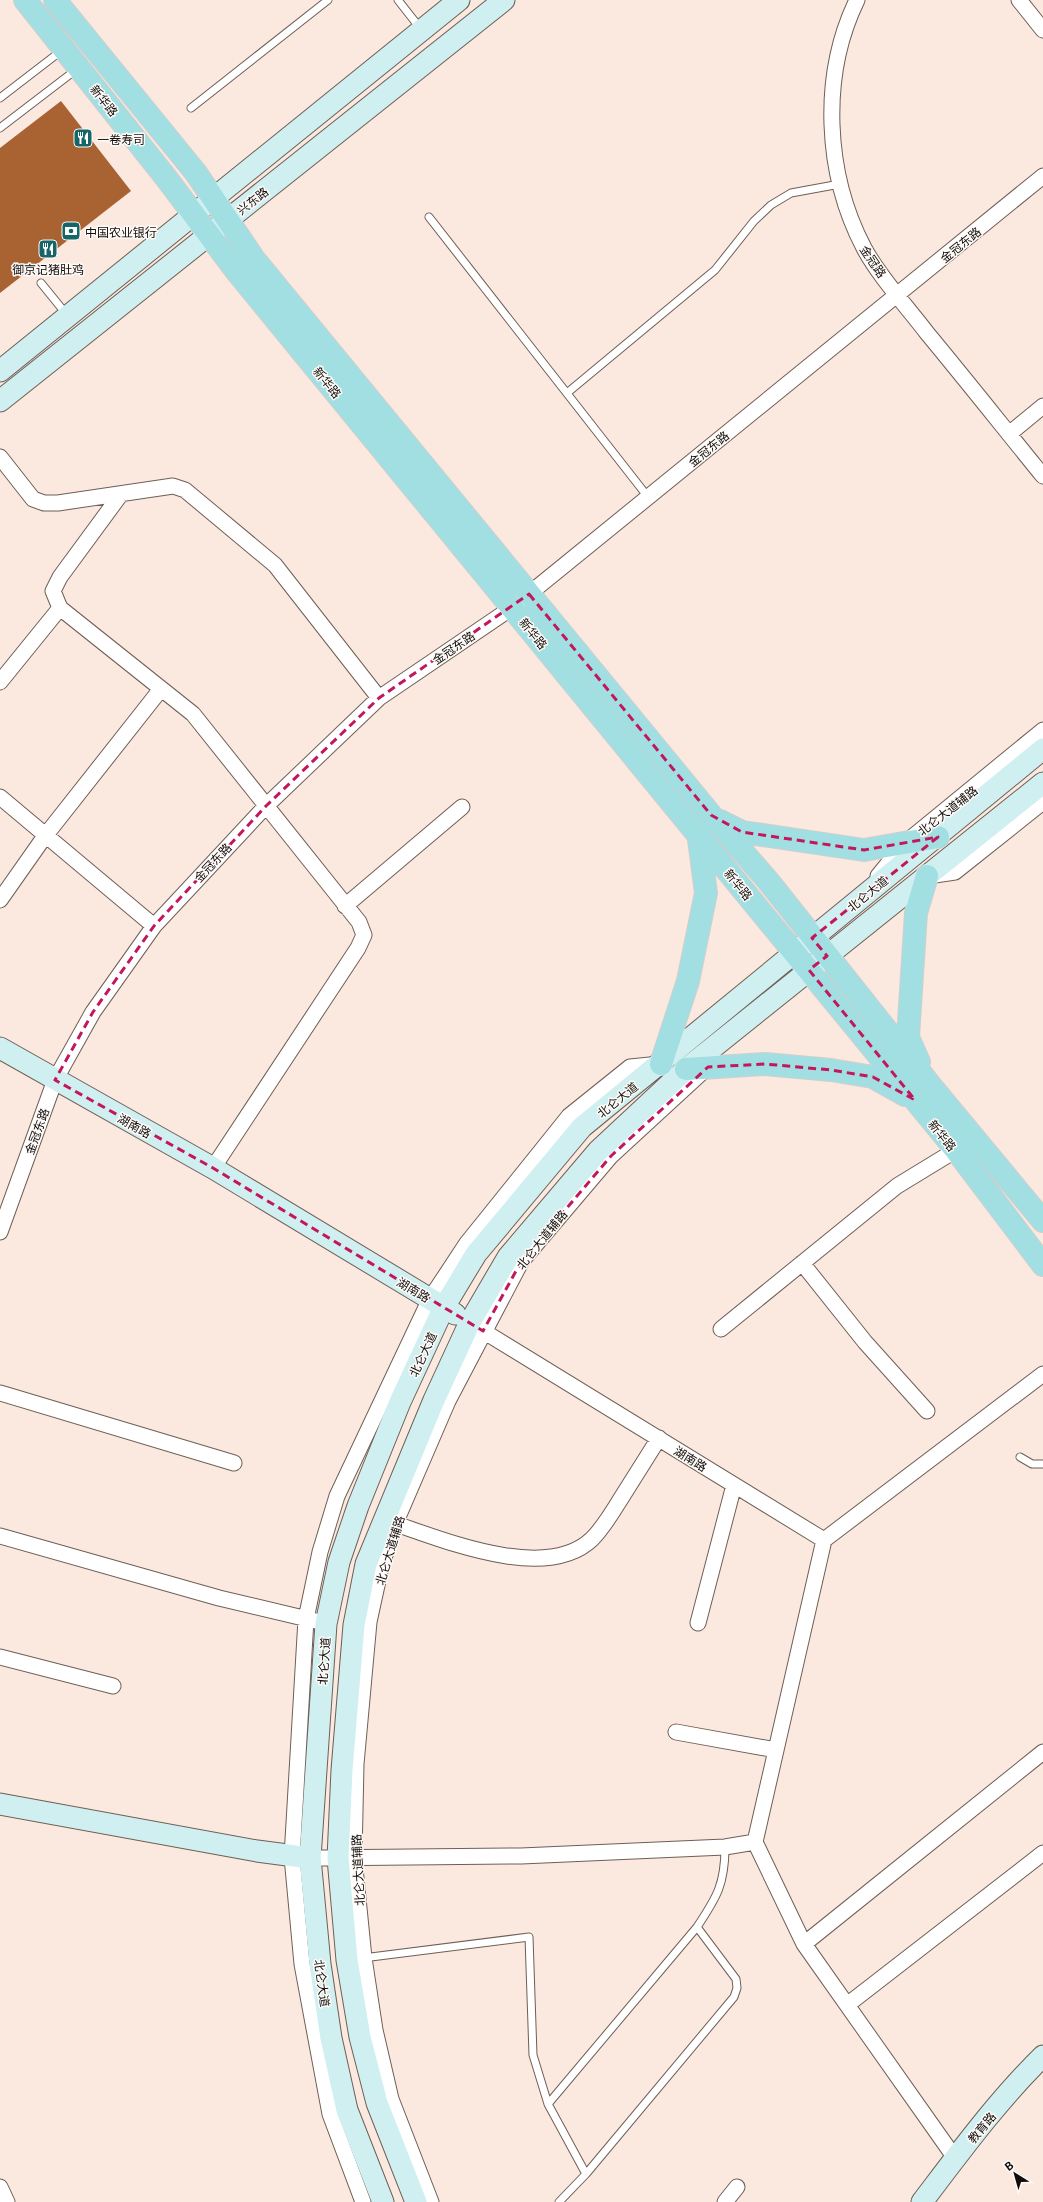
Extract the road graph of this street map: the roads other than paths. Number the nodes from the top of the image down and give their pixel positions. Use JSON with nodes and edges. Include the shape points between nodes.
{"nodes":[{"id":1,"x":25,"y":0,"type":"edge"},
{"id":2,"x":55,"y":0,"type":"edge"},
{"id":3,"x":328,"y":0,"type":"edge"},
{"id":4,"x":398,"y":0,"type":"edge"},
{"id":5,"x":459,"y":0,"type":"edge"},
{"id":6,"x":504,"y":0,"type":"edge"},
{"id":7,"x":857,"y":0,"type":"edge"},
{"id":8,"x":1019,"y":0,"type":"edge"},
{"id":9,"x":422,"y":30,"type":"junction"},
{"id":10,"x":1043,"y":30,"type":"edge"},
{"id":11,"x":64,"y":49,"type":"junction"},
{"id":12,"x":79,"y":67,"type":"junction"},
{"id":13,"x":0,"y":98,"type":"edge"},
{"id":14,"x":191,"y":108,"type":"dead end"},
{"id":15,"x":0,"y":128,"type":"edge"},
{"id":16,"x":1043,"y":176,"type":"edge"},
{"id":17,"x":840,"y":184,"type":"junction"},
{"id":18,"x":214,"y":198,"type":"junction"},
{"id":19,"x":194,"y":214,"type":"junction"},
{"id":20,"x":429,"y":217,"type":"dead end"},
{"id":21,"x":228,"y":220,"type":"junction"},
{"id":22,"x":209,"y":234,"type":"junction"},
{"id":23,"x":40,"y":283,"type":"dead end"},
{"id":24,"x":897,"y":296,"type":"junction"},
{"id":25,"x":68,"y":316,"type":"junction"},
{"id":26,"x":0,"y":371,"type":"edge"},
{"id":27,"x":567,"y":393,"type":"junction"},
{"id":28,"x":0,"y":401,"type":"edge"},
{"id":29,"x":1043,"y":406,"type":"edge"},
{"id":30,"x":1009,"y":434,"type":"junction"},
{"id":31,"x":0,"y":457,"type":"edge"},
{"id":32,"x":1043,"y":476,"type":"edge"},
{"id":33,"x":121,"y":494,"type":"junction"},
{"id":34,"x":648,"y":497,"type":"junction"},
{"id":35,"x":521,"y":600,"type":"junction"},
{"id":36,"x":60,"y":608,"type":"junction"},
{"id":37,"x":0,"y":682,"type":"edge"},
{"id":38,"x":161,"y":689,"type":"junction"},
{"id":39,"x":379,"y":698,"type":"junction"},
{"id":40,"x":1043,"y":730,"type":"edge"},
{"id":41,"x":1043,"y":749,"type":"edge"},
{"id":42,"x":1043,"y":783,"type":"edge"},
{"id":43,"x":0,"y":797,"type":"edge"},
{"id":44,"x":1043,"y":802,"type":"edge"},
{"id":45,"x":266,"y":806,"type":"junction"},
{"id":46,"x":462,"y":807,"type":"dead end"},
{"id":47,"x":711,"y":815,"type":"junction"},
{"id":48,"x":698,"y":832,"type":"junction"},
{"id":49,"x":45,"y":836,"type":"junction"},
{"id":50,"x":938,"y":837,"type":"junction"},
{"id":51,"x":905,"y":843,"type":"junction"},
{"id":52,"x":927,"y":876,"type":"junction"},
{"id":53,"x":859,"y":898,"type":"junction"},
{"id":54,"x":0,"y":900,"type":"edge"},
{"id":55,"x":345,"y":906,"type":"junction"},
{"id":56,"x":154,"y":926,"type":"junction"},
{"id":57,"x":812,"y":938,"type":"junction"},
{"id":58,"x":795,"y":952,"type":"junction"},
{"id":59,"x":827,"y":956,"type":"junction"},
{"id":60,"x":809,"y":970,"type":"junction"},
{"id":61,"x":760,"y":1010,"type":"junction"},
{"id":62,"x":0,"y":1048,"type":"edge"},
{"id":63,"x":661,"y":1064,"type":"junction"},
{"id":64,"x":708,"y":1067,"type":"junction"},
{"id":65,"x":686,"y":1069,"type":"junction"},
{"id":66,"x":55,"y":1080,"type":"junction"},
{"id":67,"x":923,"y":1093,"type":"junction"},
{"id":68,"x":956,"y":1150,"type":"junction"},
{"id":69,"x":213,"y":1168,"type":"junction"},
{"id":70,"x":1043,"y":1220,"type":"edge"},
{"id":71,"x":0,"y":1232,"type":"edge"},
{"id":72,"x":802,"y":1263,"type":"junction"},
{"id":73,"x":1043,"y":1264,"type":"edge"},
{"id":74,"x":437,"y":1303,"type":"junction"},
{"id":75,"x":476,"y":1326,"type":"junction"},
{"id":76,"x":721,"y":1329,"type":"dead end"},
{"id":77,"x":1043,"y":1374,"type":"edge"},
{"id":78,"x":0,"y":1393,"type":"edge"},
{"id":79,"x":928,"y":1411,"type":"dead end"},
{"id":80,"x":659,"y":1438,"type":"junction"},
{"id":81,"x":1020,"y":1457,"type":"dead end"},
{"id":82,"x":234,"y":1463,"type":"dead end"},
{"id":83,"x":1043,"y":1464,"type":"edge"},
{"id":84,"x":734,"y":1485,"type":"junction"},
{"id":85,"x":390,"y":1522,"type":"junction"},
{"id":86,"x":0,"y":1536,"type":"edge"},
{"id":87,"x":824,"y":1540,"type":"junction"},
{"id":88,"x":306,"y":1619,"type":"junction"},
{"id":89,"x":698,"y":1623,"type":"dead end"},
{"id":90,"x":326,"y":1624,"type":"junction"},
{"id":91,"x":0,"y":1656,"type":"edge"},
{"id":92,"x":113,"y":1686,"type":"dead end"},
{"id":93,"x":676,"y":1732,"type":"dead end"},
{"id":94,"x":776,"y":1750,"type":"junction"},
{"id":95,"x":1043,"y":1752,"type":"edge"},
{"id":96,"x":0,"y":1804,"type":"edge"},
{"id":97,"x":755,"y":1842,"type":"junction"},
{"id":98,"x":725,"y":1847,"type":"junction"},
{"id":99,"x":1043,"y":1852,"type":"edge"},
{"id":100,"x":301,"y":1857,"type":"junction"},
{"id":101,"x":346,"y":1858,"type":"junction"},
{"id":102,"x":697,"y":1927,"type":"junction"},
{"id":103,"x":804,"y":1944,"type":"junction"},
{"id":104,"x":356,"y":1959,"type":"junction"},
{"id":105,"x":847,"y":2004,"type":"junction"},
{"id":106,"x":1043,"y":2056,"type":"edge"},
{"id":107,"x":548,"y":2104,"type":"junction"},
{"id":108,"x":955,"y":2158,"type":"junction"},
{"id":109,"x":586,"y":2174,"type":"junction"},
{"id":110,"x":0,"y":2187,"type":"edge"},
{"id":111,"x":737,"y":2187,"type":"dead end"},
{"id":112,"x":7,"y":2202,"type":"edge"},
{"id":113,"x":363,"y":2202,"type":"edge"},
{"id":114,"x":383,"y":2202,"type":"edge"},
{"id":115,"x":416,"y":2202,"type":"edge"},
{"id":116,"x":431,"y":2202,"type":"edge"},
{"id":117,"x":559,"y":2202,"type":"edge"},
{"id":118,"x":725,"y":2202,"type":"edge"},
{"id":119,"x":922,"y":2202,"type":"edge"}],
"edges":[{"from":1,"to":11,"type":"main road","name":"新华路"},
{"from":2,"to":18,"type":"main road","name":"新华路"},
{"from":3,"to":14,"type":"lane"},
{"from":4,"to":9,"type":"lane"},
{"from":5,"to":9,"type":"main road","name":"兴东路"},
{"from":6,"to":21,"type":"main road","name":"兴东路"},
{"from":7,"to":17,"type":"street","name":"金冠路","via":[[842,40],[832,110]]},
{"from":8,"to":10,"type":"street"},
{"from":9,"to":18,"type":"main road","name":"兴东路"},
{"from":11,"to":12,"type":"main road","name":"新华路"},
{"from":11,"to":13,"type":"lane"},
{"from":12,"to":15,"type":"lane"},
{"from":12,"to":19,"type":"main road","name":"新华路"},
{"from":16,"to":24,"type":"street","name":"金冠东路"},
{"from":17,"to":24,"type":"street","name":"金冠路","via":[[848,214],[864,250]]},
{"from":17,"to":27,"type":"lane","via":[[791,193],[771,205],[754,221],[715,270]]},
{"from":18,"to":19,"type":"main road","name":"兴东路"},
{"from":18,"to":21,"type":"main road","name":"新华路"},
{"from":19,"to":22,"type":"main road","name":"新华路"},
{"from":19,"to":25,"type":"main road","name":"兴东路"},
{"from":20,"to":27,"type":"lane"},
{"from":21,"to":22,"type":"main road","name":"兴东路"},
{"from":21,"to":35,"type":"main road","name":"新华路","via":[[254,258]]},
{"from":22,"to":28,"type":"main road","name":"兴东路"},
{"from":22,"to":35,"type":"main road","name":"新华路","via":[[237,272]]},
{"from":23,"to":25,"type":"lane"},
{"from":24,"to":30,"type":"street","name":"金冠路"},
{"from":24,"to":34,"type":"street","name":"金冠东路"},
{"from":25,"to":26,"type":"main road","name":"兴东路"},
{"from":27,"to":34,"type":"lane"},
{"from":29,"to":30,"type":"street"},
{"from":30,"to":32,"type":"street","name":"金冠路"},
{"from":31,"to":33,"type":"street","via":[[33,498],[44,503]]},
{"from":33,"to":36,"type":"street","via":[[60,577],[53,591]]},
{"from":33,"to":39,"type":"street","via":[[173,486],[185,490],[275,565]]},
{"from":34,"to":35,"type":"street","name":"金冠东路"},
{"from":35,"to":39,"type":"street","name":"金冠东路"},
{"from":35,"to":47,"type":"main road","name":"新华路"},
{"from":35,"to":48,"type":"main road","name":"新华路"},
{"from":36,"to":37,"type":"street"},
{"from":36,"to":38,"type":"street"},
{"from":38,"to":45,"type":"street","via":[[193,714]]},
{"from":38,"to":49,"type":"street"},
{"from":39,"to":45,"type":"street","name":"金冠东路"},
{"from":40,"to":51,"type":"street","name":"北仑大道辅路"},
{"from":41,"to":50,"type":"main road","name":"北仑大道"},
{"from":42,"to":52,"type":"main road","name":"北仑大道"},
{"from":43,"to":49,"type":"street"},
{"from":44,"to":52,"type":"street","via":[[955,872]]},
{"from":45,"to":55,"type":"street"},
{"from":45,"to":56,"type":"street","name":"金冠东路"},
{"from":46,"to":55,"type":"street"},
{"from":47,"to":51,"type":"main road","via":[[742,832],[831,846],[864,850]]},
{"from":47,"to":57,"type":"main road","name":"新华路","via":[[769,882]]},
{"from":48,"to":58,"type":"main road","name":"新华路"},
{"from":48,"to":63,"type":"main road","via":[[706,893],[688,981]]},
{"from":49,"to":54,"type":"street"},
{"from":49,"to":56,"type":"street"},
{"from":50,"to":51,"type":"main road"},
{"from":50,"to":53,"type":"main road","name":"北仑大道"},
{"from":51,"to":53,"type":"street","name":"北仑大道辅路"},
{"from":52,"to":59,"type":"main road","name":"北仑大道"},
{"from":52,"to":67,"type":"main road","via":[[916,913],[908,1037]]},
{"from":53,"to":57,"type":"main road","name":"北仑大道"},
{"from":55,"to":69,"type":"street","via":[[359,922],[364,934],[358,948]]},
{"from":56,"to":66,"type":"street","name":"金冠东路","via":[[93,1012]]},
{"from":57,"to":58,"type":"main road","name":"北仑大道"},
{"from":57,"to":59,"type":"main road","name":"新华路"},
{"from":58,"to":60,"type":"main road","name":"新华路"},
{"from":58,"to":63,"type":"main road","name":"北仑大道"},
{"from":59,"to":60,"type":"main road","name":"北仑大道"},
{"from":59,"to":67,"type":"main road","name":"新华路"},
{"from":60,"to":61,"type":"main road","name":"北仑大道"},
{"from":60,"to":67,"type":"main road","name":"新华路"},
{"from":61,"to":64,"type":"street","name":"北仑大道辅路"},
{"from":61,"to":65,"type":"main road","name":"北仑大道"},
{"from":62,"to":66,"type":"main road","name":"湖南路"},
{"from":63,"to":74,"type":"main road","name":"北仑大道","via":[[582,1127]]},
{"from":64,"to":65,"type":"main road"},
{"from":64,"to":67,"type":"main road","via":[[765,1064],[838,1072],[873,1077]]},
{"from":64,"to":75,"type":"street","name":"北仑大道辅路","via":[[606,1162],[521,1262]]},
{"from":65,"to":75,"type":"main road","name":"北仑大道","via":[[593,1157],[508,1257]]},
{"from":66,"to":69,"type":"main road","name":"湖南路"},
{"from":66,"to":71,"type":"street","name":"金冠东路"},
{"from":67,"to":68,"type":"main road","name":"新华路"},
{"from":67,"to":70,"type":"main road","name":"新华路"},
{"from":68,"to":72,"type":"street","via":[[897,1186]]},
{"from":68,"to":73,"type":"main road","name":"新华路"},
{"from":69,"to":74,"type":"main road","name":"湖南路"},
{"from":72,"to":76,"type":"street"},
{"from":72,"to":79,"type":"street","via":[[865,1342]]},
{"from":74,"to":75,"type":"main road","name":"湖南路"},
{"from":74,"to":88,"type":"street","via":[[337,1496],[320,1552]]},
{"from":74,"to":90,"type":"main road","name":"北仑大道","via":[[358,1506],[339,1562]]},
{"from":75,"to":80,"type":"street","name":"湖南路"},
{"from":75,"to":85,"type":"main road","name":"北仑大道","via":[[434,1400]]},
{"from":77,"to":87,"type":"street"},
{"from":78,"to":82,"type":"street"},
{"from":80,"to":84,"type":"street","name":"湖南路"},
{"from":80,"to":85,"type":"street","via":[[608,1520],[592,1540],[553,1558],[514,1558],[427,1536]]},
{"from":81,"to":83,"type":"lane","via":[[1032,1464]]},
{"from":84,"to":87,"type":"street","name":"湖南路"},
{"from":84,"to":89,"type":"street"},
{"from":85,"to":101,"type":"main road","name":"北仑大道","via":[[366,1564],[354,1625],[342,1770]]},
{"from":86,"to":88,"type":"street","via":[[219,1598]]},
{"from":87,"to":94,"type":"street"},
{"from":88,"to":90,"type":"street"},
{"from":88,"to":100,"type":"street"},
{"from":90,"to":100,"type":"main road","name":"北仑大道"},
{"from":91,"to":92,"type":"street"},
{"from":93,"to":94,"type":"street"},
{"from":94,"to":97,"type":"street"},
{"from":95,"to":103,"type":"street"},
{"from":96,"to":100,"type":"main road"},
{"from":97,"to":98,"type":"street"},
{"from":97,"to":103,"type":"street"},
{"from":98,"to":101,"type":"street","via":[[521,1856]]},
{"from":98,"to":102,"type":"lane","via":[[725,1871],[720,1887]]},
{"from":99,"to":105,"type":"street"},
{"from":100,"to":101,"type":"street"},
{"from":100,"to":113,"type":"street","via":[[302,1964],[330,2114]]},
{"from":100,"to":114,"type":"main road","name":"北仑大道","via":[[331,2038],[347,2110]]},
{"from":101,"to":104,"type":"main road","name":"北仑大道"},
{"from":102,"to":107,"type":"lane"},
{"from":102,"to":109,"type":"lane","via":[[736,1979],[737,1988],[734,1996]]},
{"from":103,"to":105,"type":"street"},
{"from":104,"to":107,"type":"lane","via":[[529,1937],[533,2055]]},
{"from":104,"to":115,"type":"main road","name":"北仑大道","via":[[360,2037],[377,2103]]},
{"from":104,"to":116,"type":"street","via":[[391,2099]]},
{"from":105,"to":108,"type":"street"},
{"from":106,"to":108,"type":"main road","name":"教育路","via":[[1027,2071]]},
{"from":107,"to":109,"type":"lane"},
{"from":108,"to":119,"type":"main road","name":"教育路"},
{"from":109,"to":117,"type":"lane"},
{"from":110,"to":112,"type":"street"},
{"from":111,"to":118,"type":"street"}]}
